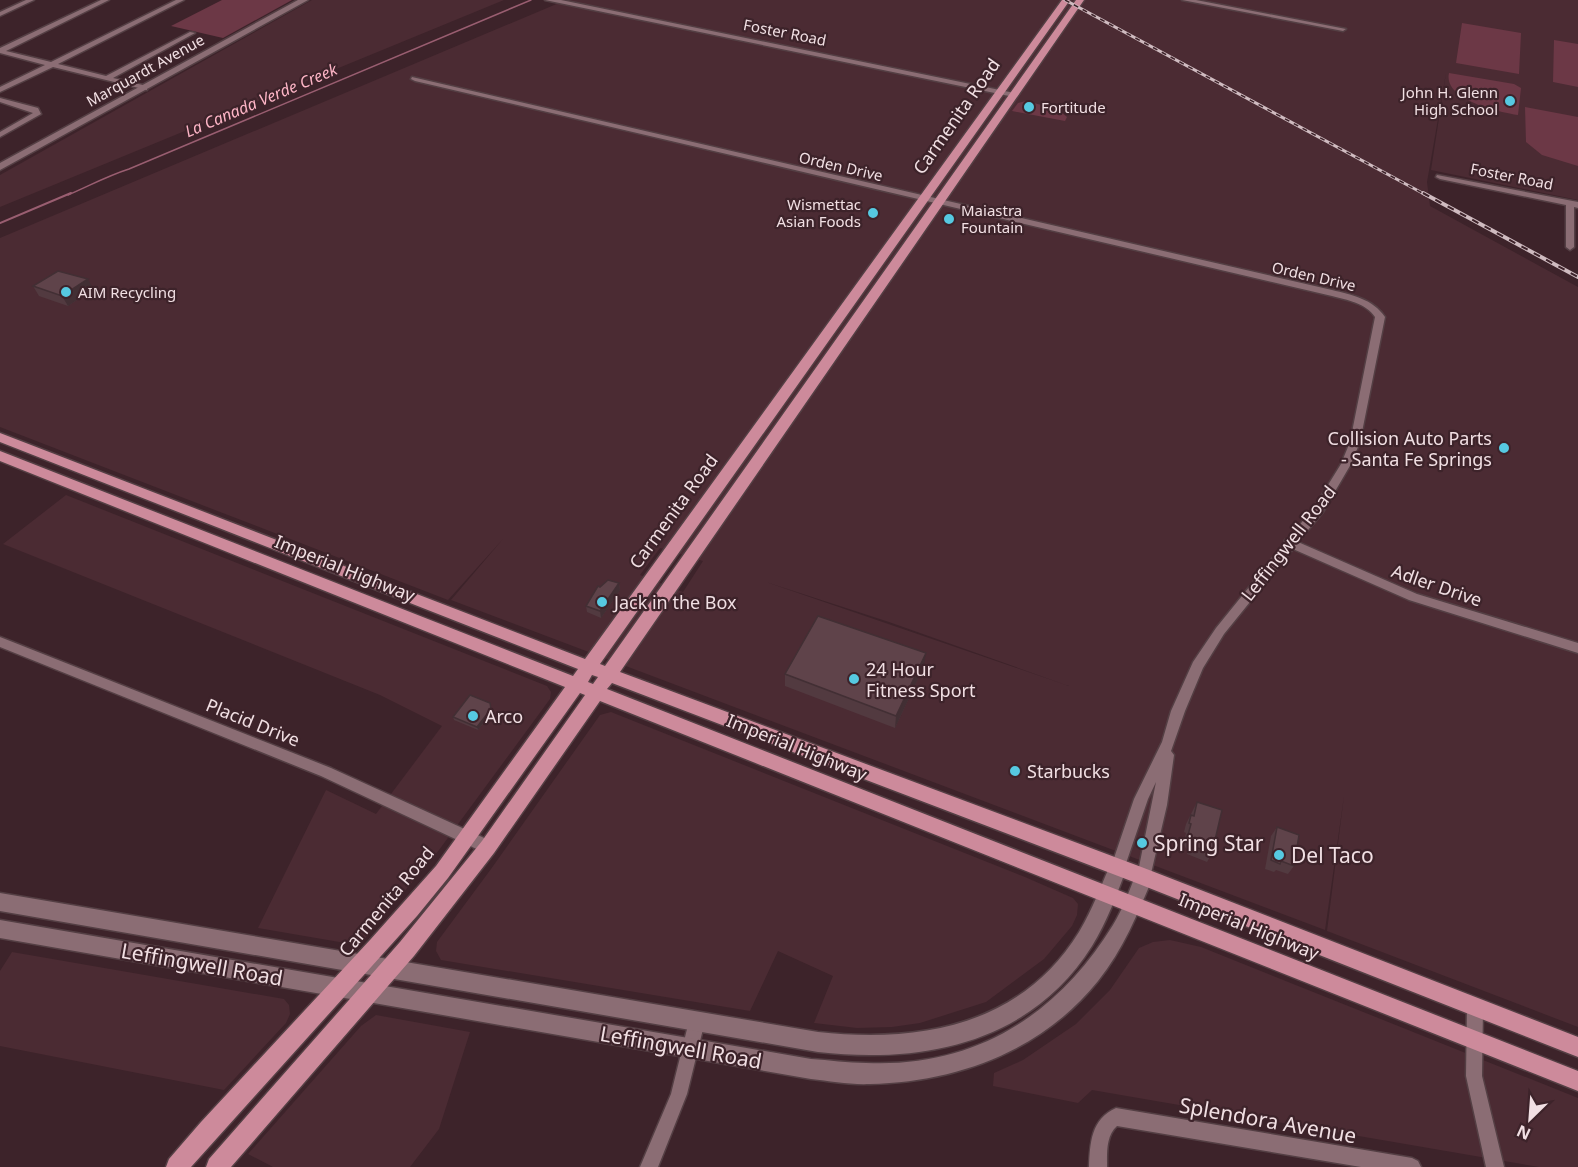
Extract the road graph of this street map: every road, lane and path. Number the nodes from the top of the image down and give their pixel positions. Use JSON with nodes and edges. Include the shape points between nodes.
{"nodes":[{"id":1,"x":31,"y":0,"type":"edge"},
{"id":2,"x":106,"y":0,"type":"edge"},
{"id":3,"x":181,"y":0,"type":"edge"},
{"id":4,"x":304,"y":0,"type":"edge"},
{"id":5,"x":1066,"y":0,"type":"edge"},
{"id":6,"x":1080,"y":0,"type":"edge"},
{"id":7,"x":1185,"y":0,"type":"edge"},
{"id":8,"x":552,"y":1,"type":"edge"},
{"id":9,"x":0,"y":14,"type":"edge"},
{"id":10,"x":1342,"y":29,"type":"dead end"},
{"id":11,"x":192,"y":33,"type":"dead end"},
{"id":12,"x":0,"y":51,"type":"edge"},
{"id":13,"x":51,"y":65,"type":"junction"},
{"id":14,"x":106,"y":79,"type":"junction"},
{"id":15,"x":415,"y":79,"type":"dead end"},
{"id":16,"x":144,"y":88,"type":"junction"},
{"id":17,"x":0,"y":90,"type":"edge"},
{"id":18,"x":1001,"y":91,"type":"junction"},
{"id":19,"x":1014,"y":94,"type":"junction"},
{"id":20,"x":0,"y":100,"type":"edge"},
{"id":21,"x":0,"y":135,"type":"edge"},
{"id":22,"x":0,"y":167,"type":"edge"},
{"id":23,"x":1440,"y":177,"type":"dead end"},
{"id":24,"x":924,"y":199,"type":"junction"},
{"id":25,"x":939,"y":203,"type":"junction"},
{"id":26,"x":1574,"y":204,"type":"edge"},
{"id":27,"x":1570,"y":247,"type":"dead end"},
{"id":28,"x":1366,"y":303,"type":"joint"},
{"id":29,"x":845,"y":310,"type":"junction"},
{"id":30,"x":861,"y":315,"type":"junction"},
{"id":31,"x":0,"y":437,"type":"edge"},
{"id":32,"x":0,"y":456,"type":"edge"},
{"id":33,"x":1289,"y":543,"type":"junction"},
{"id":34,"x":0,"y":642,"type":"edge"},
{"id":35,"x":1578,"y":648,"type":"edge"},
{"id":36,"x":589,"y":667,"type":"junction"},
{"id":37,"x":610,"y":675,"type":"junction"},
{"id":38,"x":577,"y":684,"type":"junction"},
{"id":39,"x":597,"y":693,"type":"junction"},
{"id":40,"x":1168,"y":742,"type":"junction"},
{"id":41,"x":467,"y":837,"type":"junction"},
{"id":42,"x":488,"y":847,"type":"junction"},
{"id":43,"x":1118,"y":867,"type":"junction"},
{"id":44,"x":1144,"y":877,"type":"junction"},
{"id":45,"x":1108,"y":894,"type":"junction"},
{"id":46,"x":0,"y":902,"type":"edge"},
{"id":47,"x":1134,"y":905,"type":"junction"},
{"id":48,"x":0,"y":929,"type":"edge"},
{"id":49,"x":363,"y":964,"type":"junction"},
{"id":50,"x":391,"y":969,"type":"junction"},
{"id":51,"x":340,"y":988,"type":"junction"},
{"id":52,"x":369,"y":994,"type":"junction"},
{"id":53,"x":1475,"y":1007,"type":"junction"},
{"id":54,"x":697,"y":1021,"type":"junction"},
{"id":55,"x":1474,"y":1039,"type":"junction"},
{"id":56,"x":1578,"y":1047,"type":"edge"},
{"id":57,"x":690,"y":1049,"type":"junction"},
{"id":58,"x":1578,"y":1081,"type":"edge"},
{"id":59,"x":177,"y":1167,"type":"edge"},
{"id":60,"x":217,"y":1167,"type":"edge"},
{"id":61,"x":649,"y":1167,"type":"edge"},
{"id":62,"x":1098,"y":1167,"type":"edge"},
{"id":63,"x":1412,"y":1167,"type":"edge"},
{"id":64,"x":1495,"y":1167,"type":"edge"}],
"edges":[{"from":1,"to":9,"type":"street"},
{"from":2,"to":12,"type":"street"},
{"from":3,"to":13,"type":"street"},
{"from":4,"to":16,"type":"main road","name":"Marquardt Avenue"},
{"from":5,"to":18,"type":"main road","name":"Carmenita Road"},
{"from":6,"to":19,"type":"main road","name":"Carmenita Road"},
{"from":7,"to":10,"type":"street"},
{"from":8,"to":18,"type":"main road","name":"Foster Road"},
{"from":11,"to":14,"type":"street"},
{"from":12,"to":13,"type":"street"},
{"from":13,"to":14,"type":"street"},
{"from":13,"to":17,"type":"street"},
{"from":14,"to":16,"type":"street"},
{"from":15,"to":24,"type":"street","name":"Orden Drive"},
{"from":16,"to":22,"type":"main road","name":"Marquardt Avenue"},
{"from":18,"to":19,"type":"main road","name":"Foster Road"},
{"from":18,"to":24,"type":"main road","name":"Carmenita Road"},
{"from":19,"to":25,"type":"main road","name":"Carmenita Road"},
{"from":20,"to":21,"type":"street","via":[[35,110],[37,114]]},
{"from":23,"to":26,"type":"street","name":"Foster Road"},
{"from":24,"to":25,"type":"street","name":"Orden Drive"},
{"from":24,"to":29,"type":"main road","name":"Carmenita Road"},
{"from":25,"to":28,"type":"street","name":"Orden Drive"},
{"from":25,"to":30,"type":"main road","name":"Carmenita Road"},
{"from":26,"to":27,"type":"street"},
{"from":28,"to":33,"type":"street","name":"Leffingwell Road","via":[[1376,308],[1380,317],[1355,442],[1330,493]]},
{"from":29,"to":30,"type":"main road"},
{"from":29,"to":36,"type":"main road","name":"Carmenita Road"},
{"from":30,"to":37,"type":"main road","name":"Carmenita Road"},
{"from":31,"to":36,"type":"main road","name":"Imperial Highway"},
{"from":32,"to":38,"type":"main road","name":"Imperial Highway"},
{"from":33,"to":35,"type":"street","name":"Adler Drive","via":[[1413,597]]},
{"from":33,"to":40,"type":"street","name":"Leffingwell Road","via":[[1204,655]]},
{"from":34,"to":41,"type":"street","name":"Placid Drive","via":[[326,772]]},
{"from":36,"to":37,"type":"main road","name":"Imperial Highway"},
{"from":36,"to":38,"type":"main road","name":"Carmenita Road"},
{"from":37,"to":39,"type":"main road","name":"Carmenita Road"},
{"from":37,"to":43,"type":"main road","name":"Imperial Highway"},
{"from":38,"to":39,"type":"main road","name":"Imperial Highway"},
{"from":38,"to":41,"type":"main road","name":"Carmenita Road"},
{"from":39,"to":42,"type":"main road","name":"Carmenita Road"},
{"from":39,"to":45,"type":"main road","name":"Imperial Highway"},
{"from":40,"to":43,"type":"street","name":"Leffingwell Road","via":[[1141,799]]},
{"from":40,"to":44,"type":"street","name":"Leffingwell Road","via":[[1160,805]]},
{"from":41,"to":42,"type":"street","name":"Placid Drive"},
{"from":41,"to":49,"type":"main road","name":"Carmenita Road"},
{"from":42,"to":50,"type":"main road","name":"Carmenita Road"},
{"from":43,"to":44,"type":"main road","name":"Imperial Highway"},
{"from":43,"to":45,"type":"main road","name":"Leffingwell Road"},
{"from":44,"to":47,"type":"main road","name":"Leffingwell Road"},
{"from":44,"to":53,"type":"main road","name":"Imperial Highway"},
{"from":45,"to":47,"type":"main road","name":"Imperial Highway"},
{"from":45,"to":54,"type":"main road","name":"Leffingwell Road","via":[[1079,949],[1047,985],[992,1022],[935,1042],[894,1048],[843,1046]]},
{"from":46,"to":49,"type":"main road","name":"Leffingwell Road"},
{"from":47,"to":55,"type":"main road","name":"Imperial Highway"},
{"from":47,"to":57,"type":"main road","name":"Leffingwell Road","via":[[1105,957],[1077,993],[1054,1014],[1014,1040],[962,1061],[908,1073],[854,1074]]},
{"from":48,"to":51,"type":"main road","name":"Leffingwell Road"},
{"from":49,"to":50,"type":"main road","name":"Leffingwell Road"},
{"from":49,"to":51,"type":"main road","name":"Carmenita Road"},
{"from":50,"to":52,"type":"main road","name":"Carmenita Road"},
{"from":50,"to":54,"type":"main road","name":"Leffingwell Road"},
{"from":51,"to":52,"type":"main road","name":"Leffingwell Road"},
{"from":51,"to":59,"type":"main road","name":"Carmenita Road"},
{"from":52,"to":57,"type":"main road","name":"Leffingwell Road"},
{"from":52,"to":60,"type":"main road","name":"Carmenita Road"},
{"from":53,"to":55,"type":"street"},
{"from":53,"to":56,"type":"main road","name":"Imperial Highway"},
{"from":54,"to":57,"type":"street"},
{"from":55,"to":58,"type":"main road","name":"Imperial Highway"},
{"from":55,"to":64,"type":"street","via":[[1474,1076]]},
{"from":57,"to":61,"type":"street","via":[[679,1094]]},
{"from":62,"to":63,"type":"street","name":"Splendora Avenue","via":[[1103,1127],[1116,1117]]}]}
